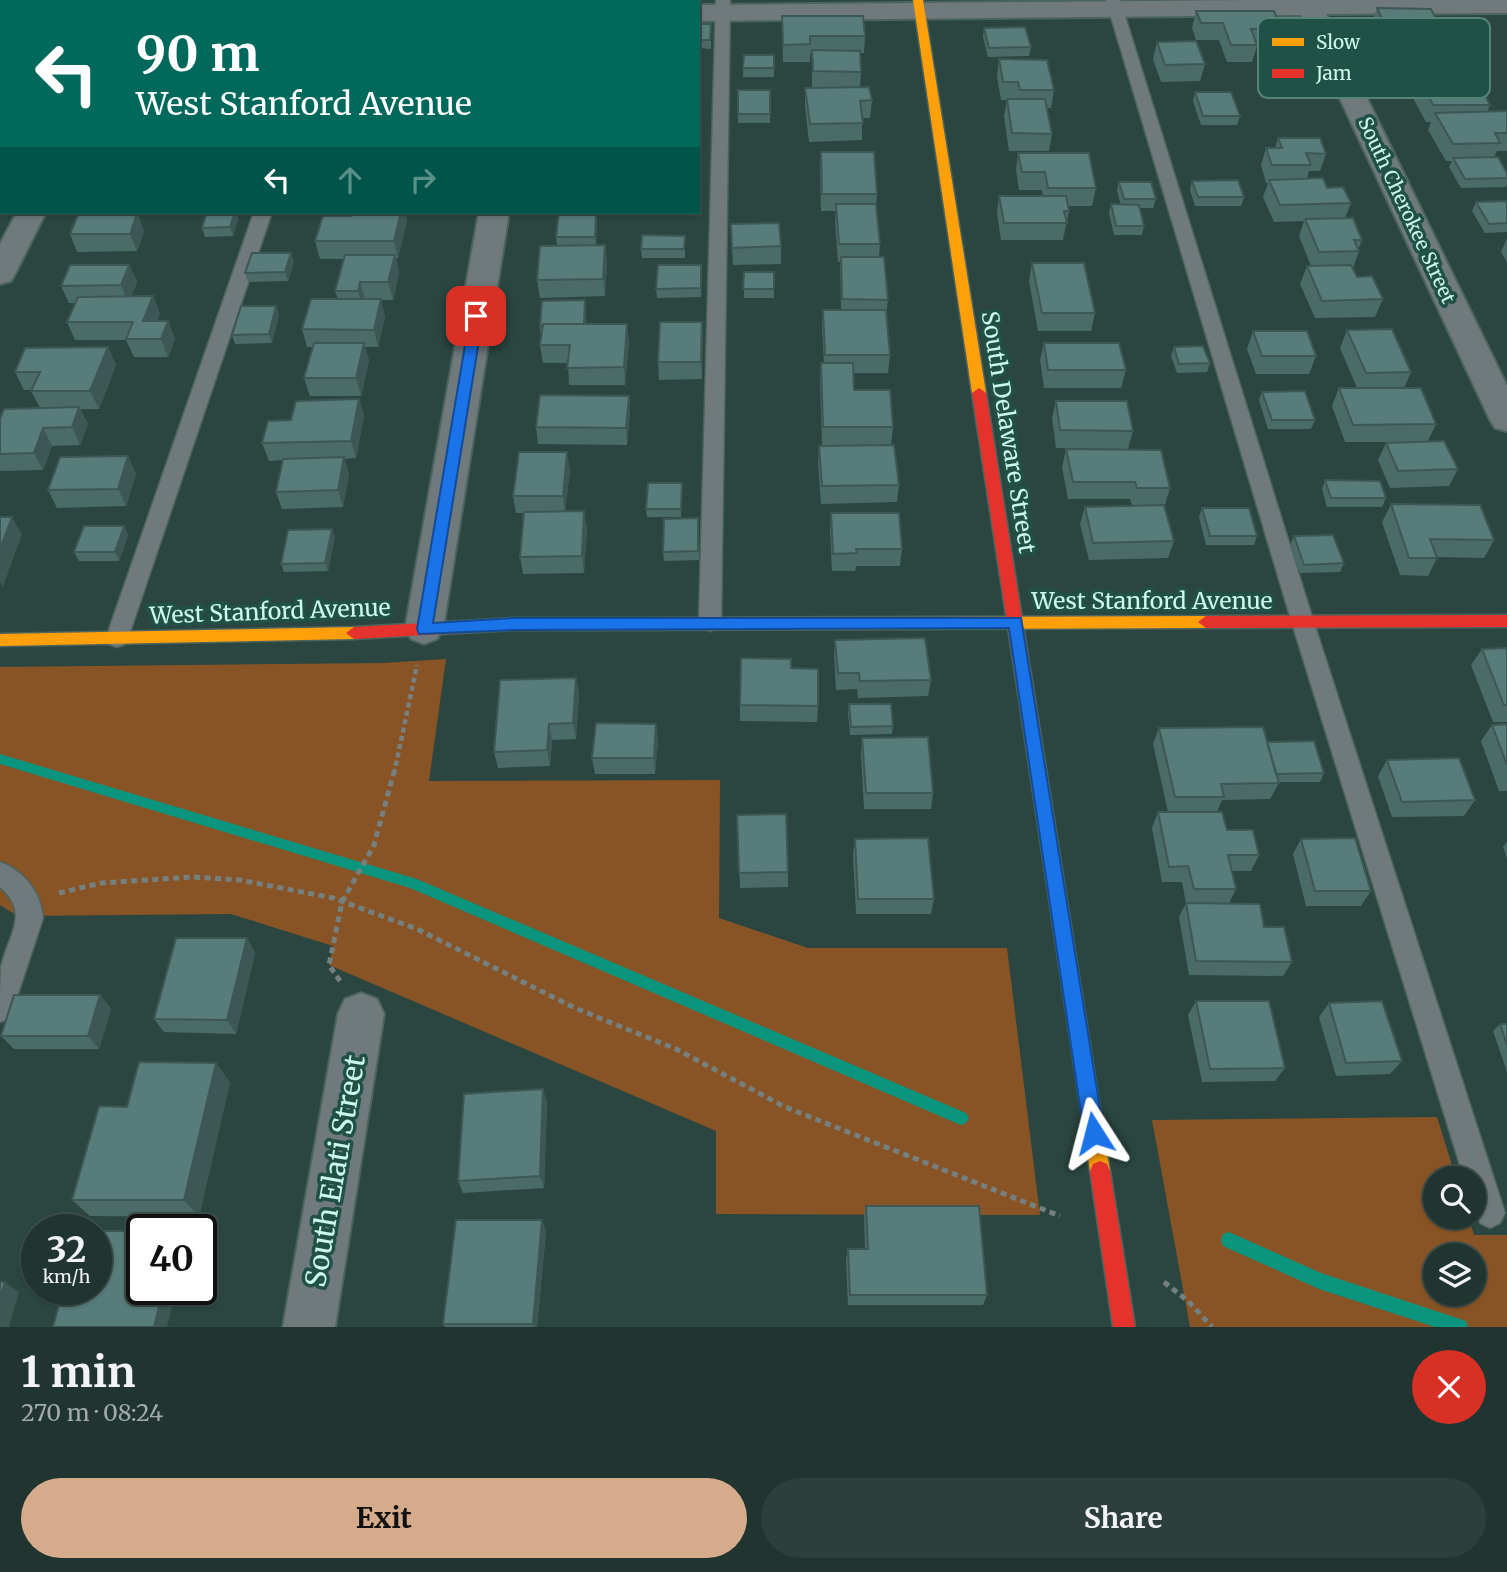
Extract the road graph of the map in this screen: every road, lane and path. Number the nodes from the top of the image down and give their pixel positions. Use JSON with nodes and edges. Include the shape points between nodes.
{"nodes":[{"id":1,"x":1504,"y":0,"type":"edge"},
{"id":2,"x":1309,"y":3,"type":"edge"},
{"id":3,"x":1114,"y":4,"type":"edge"},
{"id":4,"x":919,"y":5,"type":"edge"},
{"id":5,"x":1507,"y":5,"type":"edge"},
{"id":6,"x":715,"y":8,"type":"edge"},
{"id":7,"x":1354,"y":98,"type":"edge"},
{"id":8,"x":30,"y":214,"type":"edge"},
{"id":9,"x":262,"y":214,"type":"edge"},
{"id":10,"x":494,"y":214,"type":"edge"},
{"id":11,"x":0,"y":274,"type":"edge"},
{"id":12,"x":1507,"y":421,"type":"edge"},
{"id":13,"x":1507,"y":621,"type":"edge"},
{"id":14,"x":709,"y":622,"type":"junction"},
{"id":15,"x":1016,"y":622,"type":"junction"},
{"id":16,"x":1303,"y":623,"type":"junction"},
{"id":17,"x":424,"y":629,"type":"junction"},
{"id":18,"x":117,"y":638,"type":"junction"},
{"id":19,"x":0,"y":640,"type":"edge"},
{"id":20,"x":0,"y":873,"type":"edge"},
{"id":21,"x":342,"y":902,"type":"junction"},
{"id":22,"x":30,"y":903,"type":"junction"},
{"id":23,"x":0,"y":1009,"type":"edge"},
{"id":24,"x":362,"y":1014,"type":"joint"},
{"id":25,"x":1490,"y":1213,"type":"dead end"},
{"id":26,"x":1111,"y":1240,"type":"junction"},
{"id":27,"x":309,"y":1327,"type":"edge"},
{"id":28,"x":1124,"y":1327,"type":"edge"},
{"id":29,"x":1212,"y":1327,"type":"edge"}],
"edges":[{"from":1,"to":5,"type":"lane"},
{"from":2,"to":3,"type":"street"},
{"from":2,"to":5,"type":"street"},
{"from":3,"to":4,"type":"street"},
{"from":3,"to":16,"type":"lane"},
{"from":4,"to":6,"type":"street"},
{"from":4,"to":15,"type":"street","name":"South Delaware Street"},
{"from":6,"to":14,"type":"lane"},
{"from":7,"to":12,"type":"street","name":"South Cherokee Street"},
{"from":8,"to":11,"type":"street"},
{"from":9,"to":18,"type":"lane"},
{"from":10,"to":17,"type":"street"},
{"from":13,"to":16,"type":"street","name":"West Stanford Avenue"},
{"from":14,"to":15,"type":"street","name":"West Stanford Avenue"},
{"from":14,"to":17,"type":"street","name":"West Stanford Avenue"},
{"from":15,"to":16,"type":"street","name":"West Stanford Avenue"},
{"from":15,"to":26,"type":"street","name":"South Delaware Street"},
{"from":16,"to":25,"type":"lane"},
{"from":17,"to":18,"type":"street","name":"West Stanford Avenue"},
{"from":17,"to":21,"type":"path","via":[[395,774],[374,845]]},
{"from":18,"to":19,"type":"street","name":"West Stanford Avenue"},
{"from":20,"to":22,"type":"lane"},
{"from":21,"to":22,"type":"path","via":[[254,881],[163,876],[112,881]]},
{"from":21,"to":24,"type":"path","via":[[329,965]]},
{"from":21,"to":26,"type":"path","via":[[415,928],[575,1009],[675,1048],[759,1095],[836,1130],[1038,1205]]},
{"from":22,"to":23,"type":"lane","via":[[30,918]]},
{"from":24,"to":27,"type":"street","name":"South Elati Street"},
{"from":26,"to":28,"type":"street","name":"South Delaware Street"},
{"from":26,"to":29,"type":"path","via":[[1188,1301]]}]}
